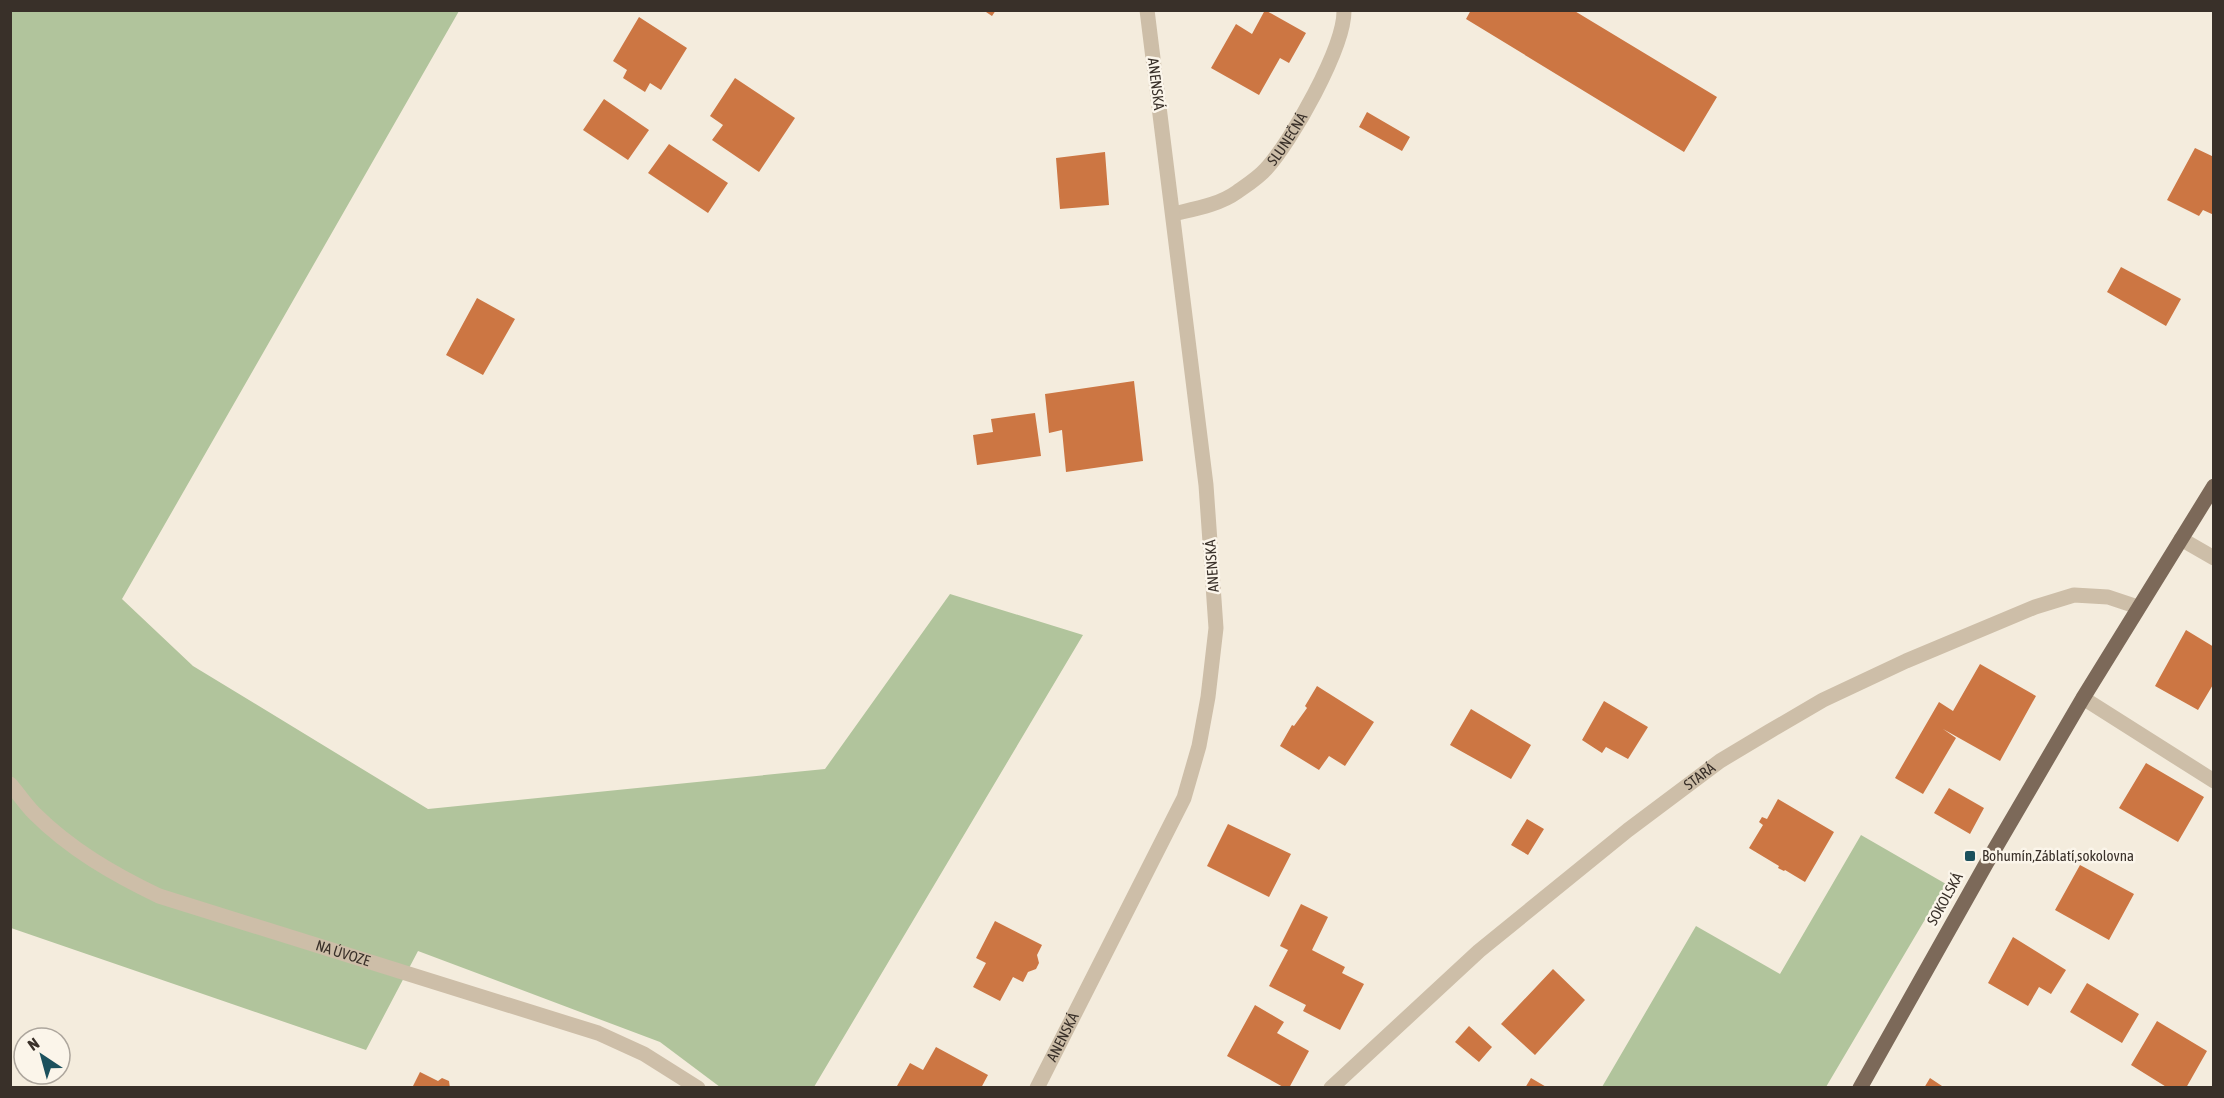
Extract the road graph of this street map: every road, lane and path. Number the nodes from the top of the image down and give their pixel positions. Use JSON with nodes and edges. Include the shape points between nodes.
{"nodes":[{"id":1,"x":1147,"y":10,"type":"edge"},
{"id":2,"x":1344,"y":10,"type":"edge"},
{"id":3,"x":1173,"y":214,"type":"junction"},
{"id":4,"x":2214,"y":486,"type":"edge"},
{"id":5,"x":2181,"y":539,"type":"junction"},
{"id":6,"x":2214,"y":558,"type":"edge"},
{"id":7,"x":2139,"y":607,"type":"junction"},
{"id":8,"x":2083,"y":698,"type":"junction"},
{"id":9,"x":2214,"y":781,"type":"edge"},
{"id":10,"x":10,"y":784,"type":"edge"},
{"id":11,"x":698,"y":1088,"type":"edge"},
{"id":12,"x":1037,"y":1088,"type":"edge"},
{"id":13,"x":1331,"y":1088,"type":"edge"},
{"id":14,"x":1860,"y":1088,"type":"edge"}],
"edges":[{"from":1,"to":3,"type":"street","name":"ANENSKÁ"},
{"from":2,"to":3,"type":"street","name":"SLUNEČNÁ","via":[[1336,50],[1322,79],[1266,170],[1235,194]]},
{"from":3,"to":12,"type":"street","name":"ANENSKÁ","via":[[1207,497],[1216,628],[1208,697],[1184,798]]},
{"from":4,"to":5,"type":"main road","name":"SOKOLSKÁ"},
{"from":5,"to":6,"type":"street"},
{"from":5,"to":7,"type":"main road","name":"SOKOLSKÁ"},
{"from":7,"to":8,"type":"main road","name":"SOKOLSKÁ"},
{"from":7,"to":13,"type":"street","name":"STARÁ","via":[[2108,597],[2074,595],[2035,607],[1906,661],[1770,730],[1720,761],[1628,830],[1498,936]]},
{"from":8,"to":9,"type":"street"},
{"from":8,"to":14,"type":"main road","name":"SOKOLSKÁ"},
{"from":10,"to":11,"type":"street","name":"NA ÚVOZE","via":[[33,813],[71,845],[111,873],[159,896],[598,1033],[644,1054]]}]}
